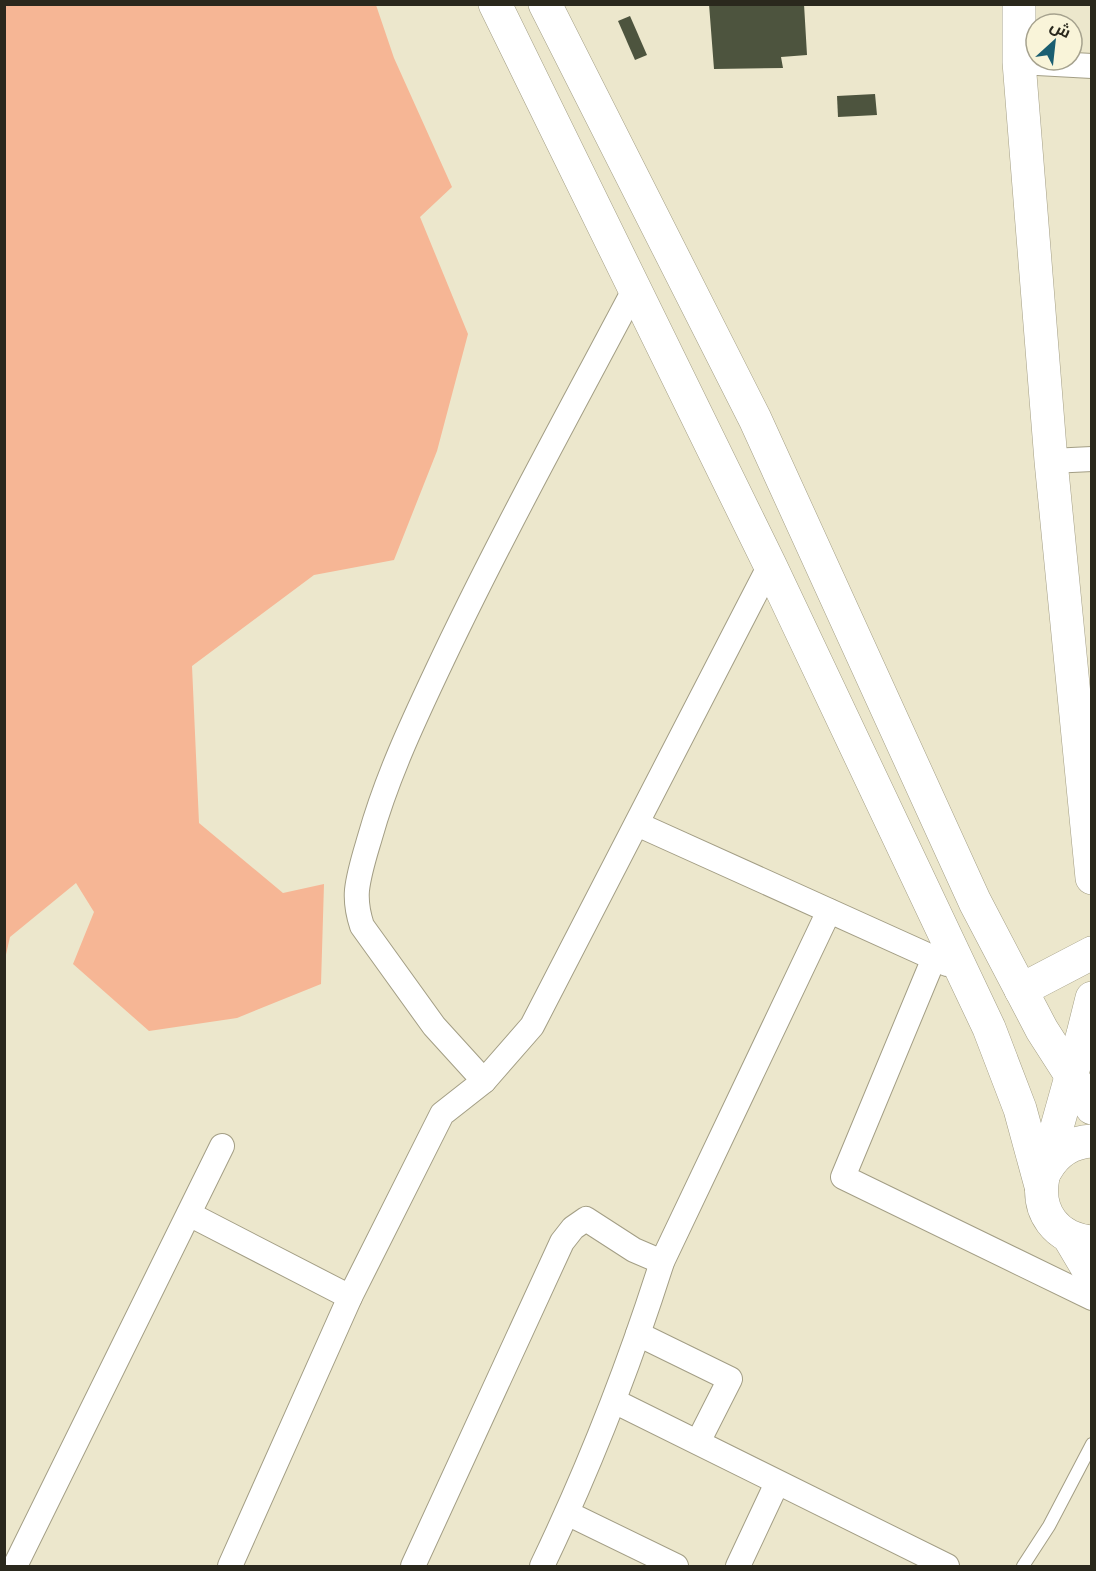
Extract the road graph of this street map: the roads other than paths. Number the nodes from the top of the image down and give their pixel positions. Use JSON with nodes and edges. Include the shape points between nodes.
{"nodes":[{"id":1,"x":495,"y":4,"type":"edge"},
{"id":2,"x":1019,"y":4,"type":"edge"},
{"id":3,"x":549,"y":13,"type":"edge"},
{"id":4,"x":512,"y":38,"type":"junction"},
{"id":5,"x":1019,"y":62,"type":"junction"},
{"id":6,"x":1092,"y":66,"type":"edge"},
{"id":7,"x":634,"y":290,"type":"junction"},
{"id":8,"x":1092,"y":459,"type":"edge"},
{"id":9,"x":1051,"y":461,"type":"junction"},
{"id":10,"x":770,"y":565,"type":"junction"},
{"id":11,"x":1085,"y":743,"type":"edge"},
{"id":12,"x":637,"y":825,"type":"junction"},
{"id":13,"x":1092,"y":878,"type":"edge"},
{"id":14,"x":829,"y":911,"type":"junction"},
{"id":15,"x":1092,"y":953,"type":"edge"},
{"id":16,"x":948,"y":964,"type":"junction"},
{"id":17,"x":1021,"y":990,"type":"junction"},
{"id":18,"x":1092,"y":998,"type":"edge"},
{"id":19,"x":1071,"y":1077,"type":"junction"},
{"id":20,"x":484,"y":1081,"type":"junction"},
{"id":21,"x":1092,"y":1108,"type":"edge"},
{"id":22,"x":1092,"y":1141,"type":"edge"},
{"id":23,"x":222,"y":1146,"type":"dead end"},
{"id":24,"x":1044,"y":1178,"type":"junction"},
{"id":25,"x":189,"y":1214,"type":"junction"},
{"id":26,"x":1080,"y":1240,"type":"edge"},
{"id":27,"x":634,"y":1250,"type":"junction"},
{"id":28,"x":662,"y":1262,"type":"junction"},
{"id":29,"x":1092,"y":1276,"type":"edge"},
{"id":30,"x":350,"y":1297,"type":"junction"},
{"id":31,"x":1092,"y":1298,"type":"edge"},
{"id":32,"x":648,"y":1306,"type":"junction"},
{"id":33,"x":638,"y":1334,"type":"junction"},
{"id":34,"x":614,"y":1401,"type":"junction"},
{"id":35,"x":698,"y":1442,"type":"junction"},
{"id":36,"x":1092,"y":1444,"type":"edge"},
{"id":37,"x":777,"y":1483,"type":"junction"},
{"id":38,"x":567,"y":1513,"type":"junction"},
{"id":39,"x":15,"y":1566,"type":"edge"},
{"id":40,"x":230,"y":1566,"type":"edge"},
{"id":41,"x":413,"y":1566,"type":"edge"},
{"id":42,"x":542,"y":1566,"type":"edge"},
{"id":43,"x":676,"y":1566,"type":"edge"},
{"id":44,"x":738,"y":1566,"type":"edge"},
{"id":45,"x":947,"y":1566,"type":"edge"},
{"id":46,"x":1023,"y":1566,"type":"edge"}],
"edges":[{"from":1,"to":4,"type":"main road"},
{"from":2,"to":5,"type":"main road"},
{"from":3,"to":4,"type":"main road"},
{"from":3,"to":17,"type":"main road","via":[[754,419],[975,902]]},
{"from":4,"to":7,"type":"main road"},
{"from":5,"to":6,"type":"street"},
{"from":5,"to":9,"type":"main road"},
{"from":7,"to":10,"type":"main road"},
{"from":7,"to":20,"type":"street","via":[[473,595],[428,691],[380,804],[357,891],[358,915],[369,936],[434,1026]]},
{"from":8,"to":9,"type":"street"},
{"from":9,"to":11,"type":"main road"},
{"from":10,"to":12,"type":"street"},
{"from":10,"to":16,"type":"main road"},
{"from":11,"to":13,"type":"main road"},
{"from":12,"to":14,"type":"street"},
{"from":12,"to":20,"type":"street","via":[[532,1026]]},
{"from":14,"to":16,"type":"street"},
{"from":14,"to":28,"type":"street"},
{"from":15,"to":17,"type":"main road"},
{"from":16,"to":24,"type":"main road","via":[[989,1028]]},
{"from":16,"to":31,"type":"street","via":[[843,1177]]},
{"from":17,"to":19,"type":"main road"},
{"from":18,"to":19,"type":"main road"},
{"from":19,"to":21,"type":"main road"},
{"from":19,"to":24,"type":"main road"},
{"from":20,"to":30,"type":"street","via":[[442,1114]]},
{"from":22,"to":24,"type":"main road","via":[[1062,1150]]},
{"from":23,"to":25,"type":"street"},
{"from":24,"to":26,"type":"main road","via":[[1041,1195],[1045,1212],[1055,1227]]},
{"from":25,"to":30,"type":"street"},
{"from":25,"to":39,"type":"street"},
{"from":26,"to":29,"type":"main road"},
{"from":27,"to":28,"type":"street"},
{"from":27,"to":32,"type":"street"},
{"from":27,"to":41,"type":"street","via":[[586,1219],[562,1242]]},
{"from":28,"to":32,"type":"street"},
{"from":30,"to":40,"type":"street"},
{"from":32,"to":33,"type":"street"},
{"from":33,"to":34,"type":"street"},
{"from":33,"to":35,"type":"street","via":[[730,1379]]},
{"from":34,"to":35,"type":"street"},
{"from":34,"to":38,"type":"street"},
{"from":35,"to":37,"type":"street"},
{"from":36,"to":46,"type":"lane"},
{"from":37,"to":44,"type":"street"},
{"from":37,"to":45,"type":"street"},
{"from":38,"to":42,"type":"street"},
{"from":38,"to":43,"type":"street"}]}
